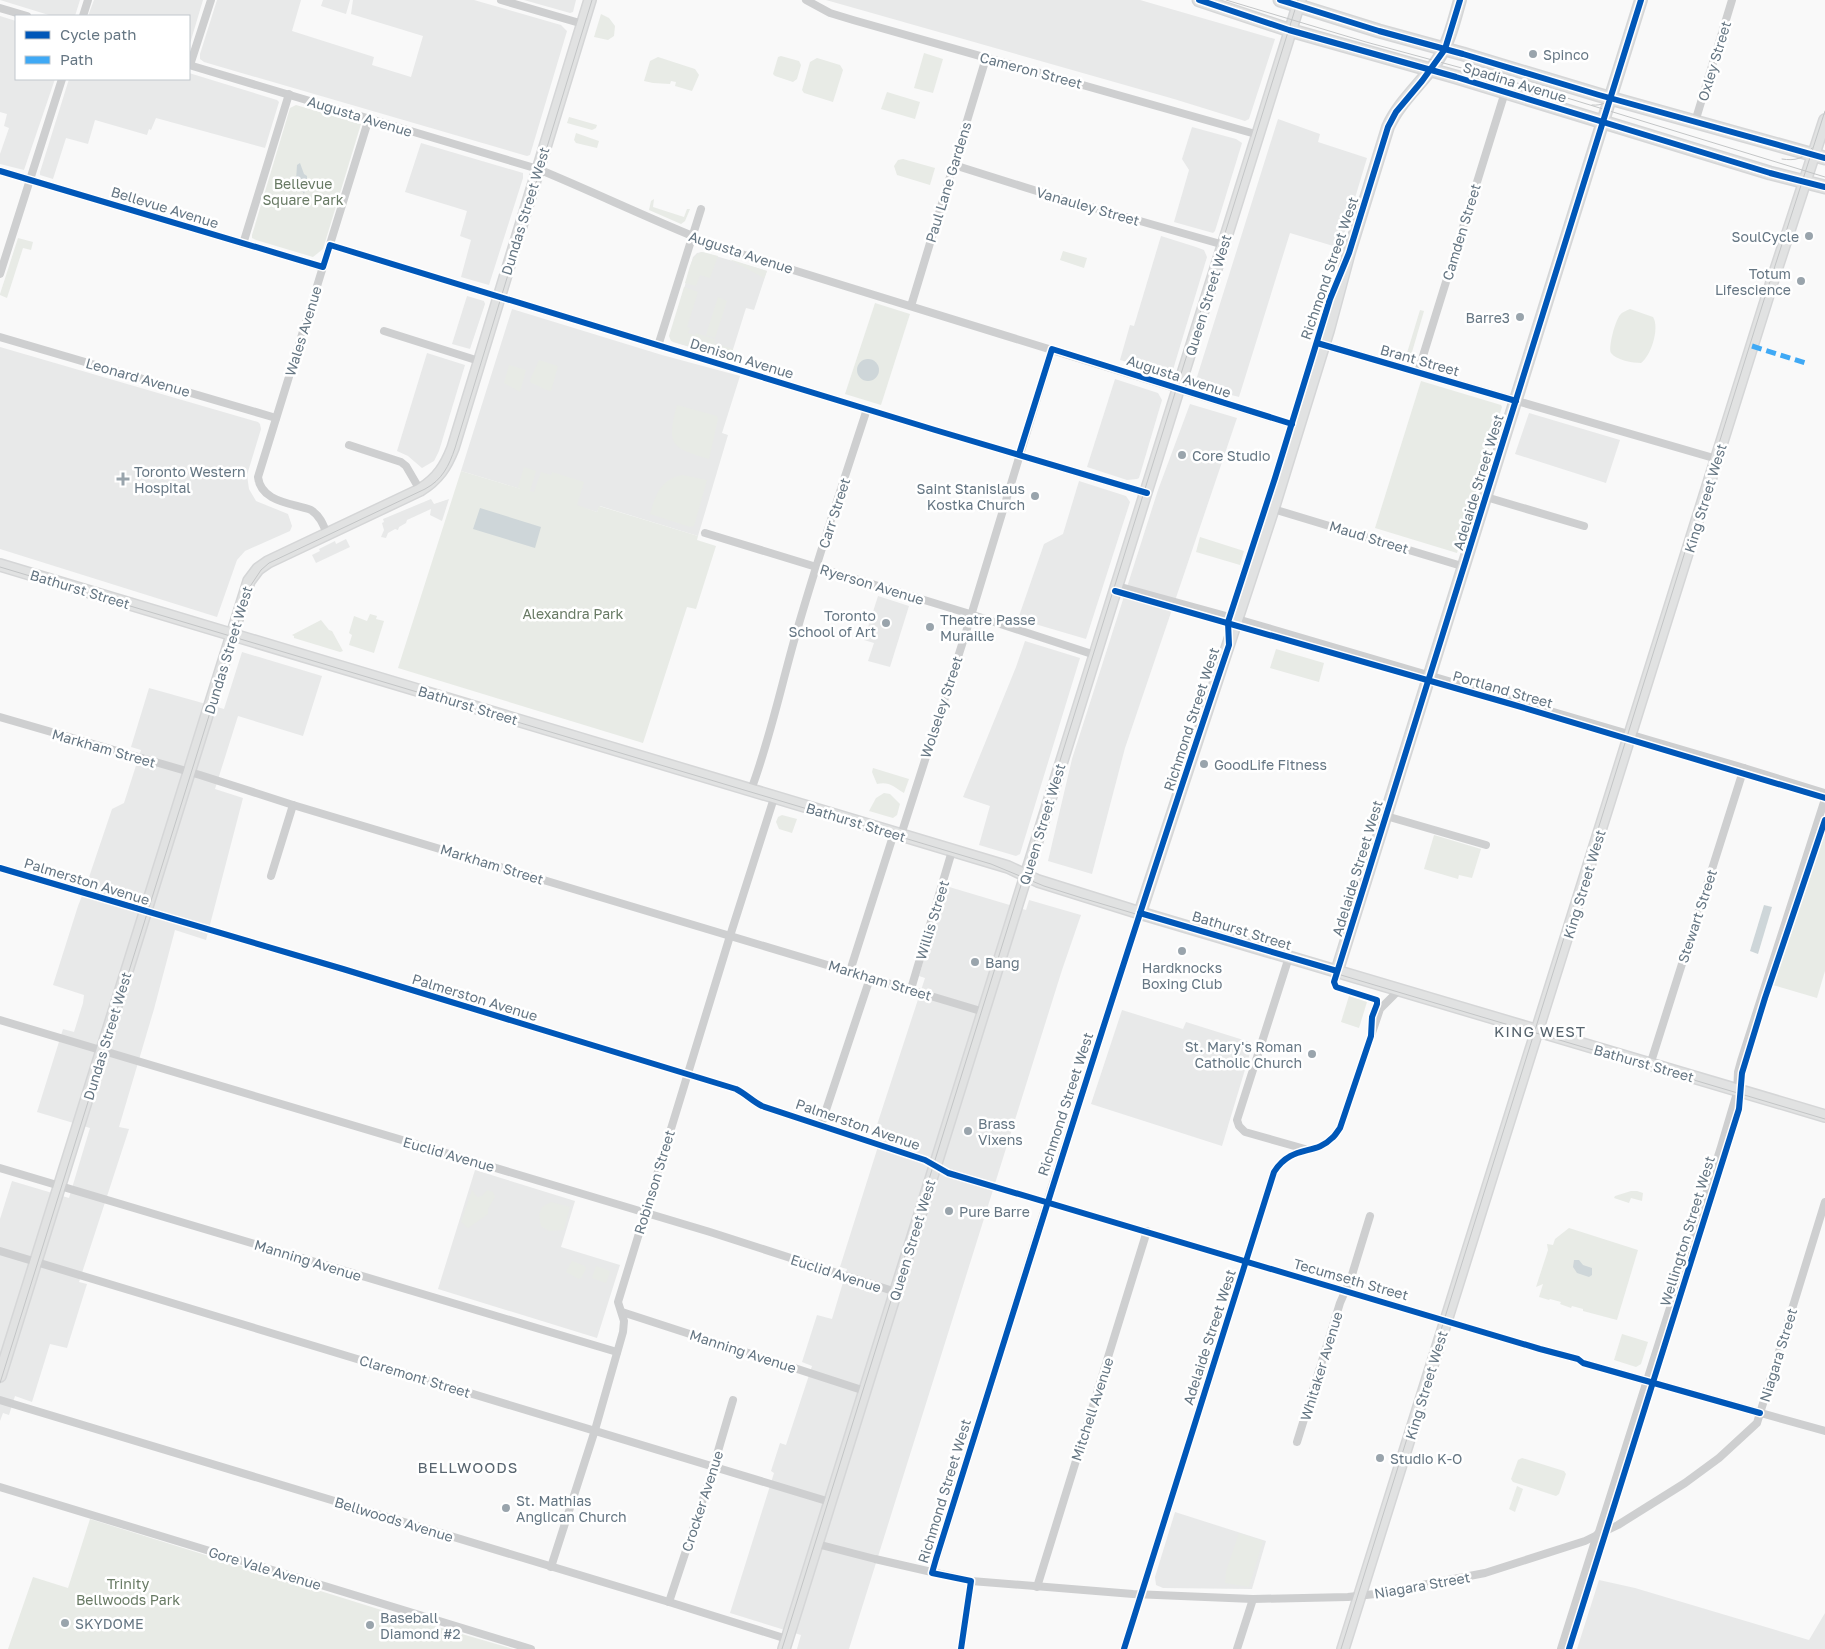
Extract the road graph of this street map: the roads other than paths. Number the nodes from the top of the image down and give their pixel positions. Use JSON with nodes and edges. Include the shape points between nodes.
{"nodes":[{"id":1,"x":88,"y":0,"type":"edge"},
{"id":2,"x":210,"y":0,"type":"edge"},
{"id":3,"x":501,"y":0,"type":"edge"},
{"id":4,"x":590,"y":0,"type":"edge"},
{"id":5,"x":806,"y":0,"type":"edge"},
{"id":6,"x":1199,"y":0,"type":"edge"},
{"id":7,"x":1280,"y":0,"type":"edge"},
{"id":8,"x":1460,"y":0,"type":"edge"},
{"id":9,"x":1642,"y":0,"type":"edge"},
{"id":10,"x":1732,"y":0,"type":"edge"},
{"id":11,"x":1299,"y":3,"type":"edge"},
{"id":12,"x":0,"y":8,"type":"edge"},
{"id":13,"x":24,"y":15,"type":"edge"},
{"id":14,"x":83,"y":15,"type":"edge"},
{"id":15,"x":583,"y":24,"type":"junction"},
{"id":16,"x":1291,"y":31,"type":"junction"},
{"id":17,"x":1445,"y":49,"type":"junction"},
{"id":18,"x":986,"y":58,"type":"junction"},
{"id":19,"x":190,"y":65,"type":"edge"},
{"id":20,"x":1430,"y":70,"type":"junction"},
{"id":21,"x":62,"y":80,"type":"edge"},
{"id":22,"x":1505,"y":92,"type":"junction"},
{"id":23,"x":289,"y":94,"type":"junction"},
{"id":24,"x":1611,"y":98,"type":"junction"},
{"id":25,"x":370,"y":118,"type":"junction"},
{"id":26,"x":1825,"y":120,"type":"edge"},
{"id":27,"x":1604,"y":122,"type":"junction"},
{"id":28,"x":1695,"y":122,"type":"junction"},
{"id":29,"x":1259,"y":135,"type":"junction"},
{"id":30,"x":1820,"y":156,"type":"edge"},
{"id":31,"x":954,"y":165,"type":"junction"},
{"id":32,"x":538,"y":169,"type":"junction"},
{"id":33,"x":0,"y":171,"type":"edge"},
{"id":34,"x":29,"y":180,"type":"junction"},
{"id":35,"x":1804,"y":182,"type":"junction"},
{"id":36,"x":1825,"y":187,"type":"edge"},
{"id":37,"x":701,"y":209,"type":"dead end"},
{"id":38,"x":692,"y":237,"type":"junction"},
{"id":39,"x":243,"y":244,"type":"junction"},
{"id":40,"x":1224,"y":245,"type":"junction"},
{"id":41,"x":330,"y":246,"type":"junction"},
{"id":42,"x":323,"y":267,"type":"junction"},
{"id":43,"x":0,"y":274,"type":"edge"},
{"id":44,"x":499,"y":297,"type":"junction"},
{"id":45,"x":910,"y":306,"type":"junction"},
{"id":46,"x":384,"y":331,"type":"dead end"},
{"id":47,"x":0,"y":337,"type":"edge"},
{"id":48,"x":1324,"y":345,"type":"junction"},
{"id":49,"x":658,"y":346,"type":"junction"},
{"id":50,"x":1052,"y":349,"type":"junction"},
{"id":51,"x":480,"y":361,"type":"junction"},
{"id":52,"x":1418,"y":372,"type":"junction"},
{"id":53,"x":1179,"y":389,"type":"junction"},
{"id":54,"x":1516,"y":400,"type":"junction"},
{"id":55,"x":867,"y":409,"type":"junction"},
{"id":56,"x":276,"y":418,"type":"junction"},
{"id":57,"x":1298,"y":426,"type":"junction"},
{"id":58,"x":349,"y":445,"type":"dead end"},
{"id":59,"x":1019,"y":454,"type":"junction"},
{"id":60,"x":1716,"y":459,"type":"junction"},
{"id":61,"x":420,"y":490,"type":"junction"},
{"id":62,"x":1147,"y":493,"type":"junction"},
{"id":63,"x":1486,"y":498,"type":"junction"},
{"id":64,"x":1273,"y":509,"type":"junction"},
{"id":65,"x":1584,"y":526,"type":"dead end"},
{"id":66,"x":705,"y":533,"type":"dead end"},
{"id":67,"x":327,"y":534,"type":"junction"},
{"id":68,"x":0,"y":565,"type":"edge"},
{"id":69,"x":816,"y":567,"type":"junction"},
{"id":70,"x":1464,"y":567,"type":"junction"},
{"id":71,"x":1117,"y":586,"type":"junction"},
{"id":72,"x":970,"y":614,"type":"junction"},
{"id":73,"x":1238,"y":619,"type":"junction"},
{"id":74,"x":232,"y":634,"type":"junction"},
{"id":75,"x":1095,"y":655,"type":"junction"},
{"id":76,"x":1430,"y":676,"type":"junction"},
{"id":77,"x":0,"y":717,"type":"edge"},
{"id":78,"x":1631,"y":734,"type":"junction"},
{"id":79,"x":1744,"y":768,"type":"junction"},
{"id":80,"x":189,"y":772,"type":"junction"},
{"id":81,"x":751,"y":790,"type":"junction"},
{"id":82,"x":1825,"y":796,"type":"edge"},
{"id":83,"x":774,"y":798,"type":"junction"},
{"id":84,"x":293,"y":805,"type":"junction"},
{"id":85,"x":1386,"y":816,"type":"junction"},
{"id":86,"x":897,"y":834,"type":"junction"},
{"id":87,"x":1486,"y":845,"type":"dead end"},
{"id":88,"x":952,"y":851,"type":"junction"},
{"id":89,"x":0,"y":868,"type":"edge"},
{"id":90,"x":271,"y":876,"type":"dead end"},
{"id":91,"x":1026,"y":876,"type":"junction"},
{"id":92,"x":146,"y":911,"type":"junction"},
{"id":93,"x":1140,"y":913,"type":"junction"},
{"id":94,"x":730,"y":936,"type":"junction"},
{"id":95,"x":1289,"y":957,"type":"junction"},
{"id":96,"x":850,"y":971,"type":"junction"},
{"id":97,"x":1337,"y":971,"type":"junction"},
{"id":98,"x":870,"y":978,"type":"junction"},
{"id":99,"x":911,"y":989,"type":"junction"},
{"id":100,"x":1399,"y":990,"type":"junction"},
{"id":101,"x":984,"y":1012,"type":"junction"},
{"id":102,"x":0,"y":1020,"type":"edge"},
{"id":103,"x":1538,"y":1031,"type":"junction"},
{"id":104,"x":103,"y":1050,"type":"junction"},
{"id":105,"x":1650,"y":1064,"type":"junction"},
{"id":106,"x":688,"y":1074,"type":"junction"},
{"id":107,"x":1737,"y":1090,"type":"junction"},
{"id":108,"x":1825,"y":1116,"type":"edge"},
{"id":109,"x":821,"y":1124,"type":"junction"},
{"id":110,"x":1307,"y":1150,"type":"junction"},
{"id":111,"x":936,"y":1166,"type":"junction"},
{"id":112,"x":0,"y":1168,"type":"edge"},
{"id":113,"x":60,"y":1185,"type":"junction"},
{"id":114,"x":1047,"y":1202,"type":"junction"},
{"id":115,"x":1825,"y":1202,"type":"edge"},
{"id":116,"x":645,"y":1212,"type":"junction"},
{"id":117,"x":1370,"y":1216,"type":"dead end"},
{"id":118,"x":1147,"y":1232,"type":"junction"},
{"id":119,"x":0,"y":1251,"type":"edge"},
{"id":120,"x":1246,"y":1261,"type":"junction"},
{"id":121,"x":36,"y":1262,"type":"junction"},
{"id":122,"x":1345,"y":1290,"type":"junction"},
{"id":123,"x":896,"y":1292,"type":"junction"},
{"id":124,"x":622,"y":1312,"type":"junction"},
{"id":125,"x":1447,"y":1321,"type":"junction"},
{"id":126,"x":617,"y":1352,"type":"junction"},
{"id":127,"x":0,"y":1376,"type":"edge"},
{"id":128,"x":1647,"y":1380,"type":"junction"},
{"id":129,"x":865,"y":1390,"type":"junction"},
{"id":130,"x":0,"y":1400,"type":"edge"},
{"id":131,"x":733,"y":1400,"type":"dead end"},
{"id":132,"x":1760,"y":1413,"type":"junction"},
{"id":133,"x":594,"y":1430,"type":"junction"},
{"id":134,"x":1825,"y":1432,"type":"edge"},
{"id":135,"x":1297,"y":1442,"type":"dead end"},
{"id":136,"x":713,"y":1467,"type":"junction"},
{"id":137,"x":0,"y":1487,"type":"edge"},
{"id":138,"x":830,"y":1502,"type":"junction"},
{"id":139,"x":1598,"y":1535,"type":"junction"},
{"id":140,"x":817,"y":1544,"type":"junction"},
{"id":141,"x":551,"y":1567,"type":"junction"},
{"id":142,"x":932,"y":1573,"type":"junction"},
{"id":143,"x":971,"y":1581,"type":"junction"},
{"id":144,"x":1037,"y":1587,"type":"junction"},
{"id":145,"x":1141,"y":1594,"type":"junction"},
{"id":146,"x":1360,"y":1595,"type":"junction"},
{"id":147,"x":1253,"y":1599,"type":"junction"},
{"id":148,"x":669,"y":1602,"type":"junction"},
{"id":149,"x":786,"y":1644,"type":"edge"},
{"id":150,"x":531,"y":1649,"type":"edge"},
{"id":151,"x":960,"y":1649,"type":"edge"},
{"id":152,"x":1124,"y":1649,"type":"edge"},
{"id":153,"x":1237,"y":1649,"type":"edge"},
{"id":154,"x":1344,"y":1649,"type":"edge"},
{"id":155,"x":1562,"y":1649,"type":"edge"}],
"edges":[{"from":1,"to":14,"type":"street"},
{"from":2,"to":19,"type":"street"},
{"from":3,"to":15,"type":"street"},
{"from":4,"to":15,"type":"main road","name":"Dundas Street West"},
{"from":5,"to":18,"type":"street","name":"Cameron Street","via":[[830,13]]},
{"from":6,"to":16,"type":"main road","name":"Spadina Avenue"},
{"from":7,"to":11,"type":"main road","name":"Spadina Avenue"},
{"from":8,"to":17,"type":"main road","name":"Richmond Street West"},
{"from":9,"to":24,"type":"main road","name":"Adelaide Street West"},
{"from":10,"to":28,"type":"street","name":"Oxley Street"},
{"from":11,"to":16,"type":"main road","name":"Queen Street West"},
{"from":11,"to":17,"type":"main road","name":"Spadina Avenue","via":[[1379,31]]},
{"from":12,"to":13,"type":"street"},
{"from":15,"to":32,"type":"main road","name":"Dundas Street West"},
{"from":16,"to":20,"type":"main road","name":"Spadina Avenue"},
{"from":16,"to":29,"type":"main road","name":"Queen Street West"},
{"from":17,"to":20,"type":"main road","name":"Richmond Street West"},
{"from":17,"to":24,"type":"main road","name":"Spadina Avenue"},
{"from":18,"to":29,"type":"street","name":"Cameron Street"},
{"from":18,"to":31,"type":"street","name":"Paul Lane Gardens"},
{"from":19,"to":23,"type":"street","name":"Augusta Avenue"},
{"from":20,"to":22,"type":"main road","name":"Spadina Avenue"},
{"from":20,"to":48,"type":"main road","name":"Richmond Street West","via":[[1388,127]]},
{"from":21,"to":34,"type":"street"},
{"from":22,"to":27,"type":"main road","name":"Spadina Avenue"},
{"from":22,"to":52,"type":"street","name":"Camden Street"},
{"from":23,"to":25,"type":"street","name":"Augusta Avenue"},
{"from":23,"to":39,"type":"street"},
{"from":24,"to":27,"type":"main road","name":"Adelaide Street West"},
{"from":24,"to":28,"type":"main road","name":"Spadina Avenue"},
{"from":25,"to":32,"type":"street","name":"Augusta Avenue"},
{"from":25,"to":41,"type":"street","name":"Wales Avenue"},
{"from":26,"to":30,"type":"main road","name":"King Street West"},
{"from":27,"to":35,"type":"main road","name":"Spadina Avenue"},
{"from":27,"to":54,"type":"main road","name":"Adelaide Street West"},
{"from":28,"to":30,"type":"main road","name":"Spadina Avenue"},
{"from":29,"to":40,"type":"main road","name":"Queen Street West"},
{"from":30,"to":35,"type":"main road","name":"King Street West"},
{"from":31,"to":40,"type":"street","name":"Vanauley Street"},
{"from":31,"to":45,"type":"street","name":"Paul Lane Gardens"},
{"from":32,"to":38,"type":"street","name":"Augusta Avenue"},
{"from":32,"to":44,"type":"main road","name":"Dundas Street West"},
{"from":33,"to":34,"type":"street","name":"Bellevue Avenue"},
{"from":34,"to":39,"type":"street","name":"Bellevue Avenue"},
{"from":34,"to":43,"type":"street"},
{"from":35,"to":36,"type":"main road","name":"Spadina Avenue"},
{"from":35,"to":60,"type":"main road","name":"King Street West"},
{"from":37,"to":38,"type":"street"},
{"from":38,"to":45,"type":"street","name":"Augusta Avenue"},
{"from":38,"to":49,"type":"street"},
{"from":39,"to":42,"type":"street","name":"Bellevue Avenue"},
{"from":40,"to":53,"type":"main road","name":"Queen Street West"},
{"from":41,"to":42,"type":"street","name":"Wales Avenue"},
{"from":41,"to":44,"type":"street","name":"Denison Avenue"},
{"from":42,"to":56,"type":"street","name":"Wales Avenue"},
{"from":44,"to":49,"type":"street","name":"Denison Avenue"},
{"from":44,"to":51,"type":"main road","name":"Dundas Street West"},
{"from":45,"to":50,"type":"street","name":"Augusta Avenue"},
{"from":46,"to":51,"type":"street"},
{"from":47,"to":56,"type":"street","name":"Leonard Avenue"},
{"from":48,"to":52,"type":"street","name":"Brant Street"},
{"from":48,"to":57,"type":"main road","name":"Richmond Street West"},
{"from":49,"to":55,"type":"street","name":"Denison Avenue"},
{"from":50,"to":53,"type":"street","name":"Augusta Avenue"},
{"from":50,"to":59,"type":"street","name":"Wolseley Street"},
{"from":51,"to":61,"type":"main road","name":"Dundas Street West","via":[[447,462],[437,477]]},
{"from":52,"to":54,"type":"street","name":"Brant Street"},
{"from":53,"to":57,"type":"street","name":"Augusta Avenue"},
{"from":53,"to":62,"type":"main road","name":"Queen Street West"},
{"from":54,"to":60,"type":"street","name":"Brant Street"},
{"from":54,"to":63,"type":"main road","name":"Adelaide Street West"},
{"from":55,"to":59,"type":"street","name":"Denison Avenue"},
{"from":55,"to":69,"type":"street","name":"Carr Street"},
{"from":56,"to":67,"type":"street","name":"Wales Avenue","via":[[258,477],[260,487],[270,497],[316,513]]},
{"from":57,"to":64,"type":"main road","name":"Richmond Street West"},
{"from":58,"to":61,"type":"street","via":[[402,462]]},
{"from":59,"to":62,"type":"street","name":"Denison Avenue"},
{"from":59,"to":72,"type":"street","name":"Wolseley Street"},
{"from":60,"to":78,"type":"main road","name":"King Street West"},
{"from":61,"to":67,"type":"main road","name":"Dundas Street West"},
{"from":62,"to":71,"type":"main road","name":"Queen Street West"},
{"from":63,"to":65,"type":"street"},
{"from":63,"to":70,"type":"main road","name":"Adelaide Street West"},
{"from":64,"to":70,"type":"street","name":"Maud Street"},
{"from":64,"to":73,"type":"main road","name":"Richmond Street West"},
{"from":66,"to":69,"type":"street","name":"Ryerson Avenue"},
{"from":67,"to":74,"type":"main road","name":"Dundas Street West","via":[[258,569],[247,586]]},
{"from":68,"to":74,"type":"main road","name":"Bathurst Street"},
{"from":69,"to":72,"type":"street","name":"Ryerson Avenue"},
{"from":69,"to":81,"type":"street","name":"Carr Street"},
{"from":70,"to":76,"type":"main road","name":"Adelaide Street West"},
{"from":71,"to":73,"type":"street","name":"Portland Street"},
{"from":71,"to":75,"type":"main road","name":"Queen Street West"},
{"from":72,"to":75,"type":"street","name":"Ryerson Avenue"},
{"from":72,"to":86,"type":"street","name":"Wolseley Street"},
{"from":73,"to":76,"type":"street","name":"Portland Street"},
{"from":73,"to":93,"type":"main road","name":"Richmond Street West"},
{"from":74,"to":80,"type":"main road","name":"Dundas Street West"},
{"from":74,"to":81,"type":"main road","name":"Bathurst Street"},
{"from":75,"to":91,"type":"main road","name":"Queen Street West"},
{"from":76,"to":78,"type":"street","name":"Portland Street"},
{"from":76,"to":85,"type":"main road","name":"Adelaide Street West"},
{"from":77,"to":80,"type":"street","name":"Markham Street"},
{"from":78,"to":79,"type":"street","name":"Portland Street"},
{"from":78,"to":103,"type":"main road","name":"King Street West"},
{"from":79,"to":82,"type":"street","name":"Portland Street"},
{"from":79,"to":105,"type":"street","name":"Stewart Street"},
{"from":80,"to":84,"type":"street","name":"Markham Street"},
{"from":80,"to":92,"type":"main road","name":"Dundas Street West"},
{"from":81,"to":83,"type":"main road","name":"Bathurst Street"},
{"from":82,"to":107,"type":"street","name":"Wellington Street West","via":[[1738,1072]]},
{"from":83,"to":86,"type":"main road","name":"Bathurst Street"},
{"from":83,"to":94,"type":"street","name":"Robinson Street"},
{"from":84,"to":90,"type":"street"},
{"from":84,"to":94,"type":"street","name":"Markham Street"},
{"from":85,"to":87,"type":"street"},
{"from":85,"to":97,"type":"main road","name":"Adelaide Street West"},
{"from":86,"to":88,"type":"main road","name":"Bathurst Street"},
{"from":86,"to":96,"type":"street","name":"Wolseley Street"},
{"from":88,"to":91,"type":"main road","name":"Bathurst Street","via":[[1008,867]]},
{"from":88,"to":99,"type":"street","name":"Willis Street"},
{"from":89,"to":92,"type":"street","name":"Palmerston Avenue"},
{"from":91,"to":93,"type":"main road","name":"Bathurst Street"},
{"from":91,"to":101,"type":"main road","name":"Queen Street West"},
{"from":92,"to":104,"type":"main road","name":"Dundas Street West"},
{"from":92,"to":106,"type":"street","name":"Palmerston Avenue"},
{"from":93,"to":95,"type":"main road","name":"Bathurst Street"},
{"from":93,"to":114,"type":"street","name":"Richmond Street West"},
{"from":94,"to":96,"type":"street","name":"Markham Street"},
{"from":94,"to":106,"type":"street","name":"Robinson Street"},
{"from":95,"to":97,"type":"main road","name":"Bathurst Street"},
{"from":95,"to":110,"type":"street","via":[[1237,1120],[1245,1132]]},
{"from":96,"to":98,"type":"street","name":"Markham Street"},
{"from":97,"to":100,"type":"main road","name":"Bathurst Street"},
{"from":98,"to":99,"type":"street","name":"Markham Street"},
{"from":98,"to":109,"type":"street"},
{"from":99,"to":101,"type":"street","name":"Markham Street"},
{"from":100,"to":103,"type":"main road","name":"Bathurst Street"},
{"from":100,"to":110,"type":"street","name":"Adelaide Street West","via":[[1380,1009],[1340,1128],[1332,1139]]},
{"from":101,"to":111,"type":"main road","name":"Queen Street West"},
{"from":102,"to":104,"type":"street","name":"Euclid Avenue"},
{"from":103,"to":105,"type":"main road","name":"Bathurst Street"},
{"from":103,"to":125,"type":"main road","name":"King Street West"},
{"from":104,"to":113,"type":"main road","name":"Dundas Street West"},
{"from":104,"to":116,"type":"street","name":"Euclid Avenue"},
{"from":105,"to":107,"type":"main road","name":"Bathurst Street"},
{"from":106,"to":109,"type":"street","name":"Palmerston Avenue","via":[[743,1093],[762,1106]]},
{"from":106,"to":116,"type":"street","name":"Robinson Street"},
{"from":107,"to":108,"type":"main road","name":"Bathurst Street"},
{"from":107,"to":128,"type":"street","name":"Wellington Street West"},
{"from":109,"to":111,"type":"street","name":"Palmerston Avenue"},
{"from":110,"to":120,"type":"street","name":"Adelaide Street West","via":[[1293,1153],[1274,1172]]},
{"from":111,"to":114,"type":"street","name":"Tecumseth Street","via":[[948,1173]]},
{"from":111,"to":123,"type":"main road","name":"Queen Street West"},
{"from":112,"to":113,"type":"street","name":"Manning Avenue"},
{"from":113,"to":121,"type":"main road","name":"Dundas Street West"},
{"from":113,"to":126,"type":"street","name":"Manning Avenue"},
{"from":114,"to":118,"type":"street","name":"Tecumseth Street"},
{"from":114,"to":142,"type":"street","name":"Richmond Street West"},
{"from":115,"to":132,"type":"street","name":"Niagara Street"},
{"from":116,"to":123,"type":"street","name":"Euclid Avenue"},
{"from":116,"to":124,"type":"street","name":"Robinson Street","via":[[618,1302]]},
{"from":117,"to":122,"type":"street","name":"Whitaker Avenue"},
{"from":118,"to":120,"type":"street","name":"Tecumseth Street"},
{"from":118,"to":144,"type":"street","name":"Mitchell Avenue"},
{"from":119,"to":121,"type":"street","name":"Claremont Street"},
{"from":120,"to":122,"type":"street","name":"Tecumseth Street"},
{"from":120,"to":145,"type":"street","name":"Adelaide Street West"},
{"from":121,"to":127,"type":"main road","name":"Dundas Street West"},
{"from":121,"to":133,"type":"street","name":"Claremont Street"},
{"from":122,"to":125,"type":"street","name":"Tecumseth Street"},
{"from":122,"to":135,"type":"street","name":"Whitaker Avenue"},
{"from":123,"to":129,"type":"main road","name":"Queen Street West"},
{"from":124,"to":126,"type":"street","name":"Robinson Street","via":[[623,1332]]},
{"from":124,"to":129,"type":"street","name":"Manning Avenue"},
{"from":125,"to":128,"type":"street","name":"Tecumseth Street"},
{"from":125,"to":146,"type":"main road","name":"King Street West"},
{"from":126,"to":133,"type":"street","name":"Robinson Street"},
{"from":128,"to":132,"type":"street","name":"Tecumseth Street"},
{"from":128,"to":139,"type":"street","name":"Wellington Street West"},
{"from":129,"to":138,"type":"main road","name":"Queen Street West"},
{"from":130,"to":141,"type":"street","name":"Bellwoods Avenue"},
{"from":131,"to":136,"type":"street","name":"Crocker Avenue"},
{"from":132,"to":134,"type":"street","name":"Tecumseth Street"},
{"from":132,"to":139,"type":"street","name":"Niagara Street","via":[[1751,1430],[1685,1484]]},
{"from":133,"to":136,"type":"street","name":"Claremont Street"},
{"from":133,"to":141,"type":"street","name":"Robinson Street"},
{"from":136,"to":138,"type":"street","name":"Claremont Street"},
{"from":136,"to":148,"type":"street","name":"Crocker Avenue"},
{"from":137,"to":150,"type":"street","name":"Gore Vale Avenue"},
{"from":138,"to":140,"type":"main road","name":"Queen Street West"},
{"from":139,"to":146,"type":"street","name":"Niagara Street","via":[[1485,1573]]},
{"from":139,"to":155,"type":"street","name":"Wellington Street West"},
{"from":140,"to":142,"type":"street","name":"Niagara Street"},
{"from":140,"to":149,"type":"main road","name":"Queen Street West"},
{"from":141,"to":148,"type":"street","name":"Bellwoods Avenue"},
{"from":142,"to":143,"type":"street","name":"Niagara Street"},
{"from":143,"to":144,"type":"street","name":"Niagara Street"},
{"from":143,"to":151,"type":"street"},
{"from":144,"to":145,"type":"street","name":"Niagara Street"},
{"from":145,"to":147,"type":"street","name":"Niagara Street"},
{"from":145,"to":152,"type":"street","name":"Adelaide Street West"},
{"from":146,"to":147,"type":"street","name":"Niagara Street"},
{"from":146,"to":154,"type":"main road","name":"King Street West"},
{"from":147,"to":153,"type":"street"},
{"from":148,"to":149,"type":"street","name":"Bellwoods Avenue"}]}
